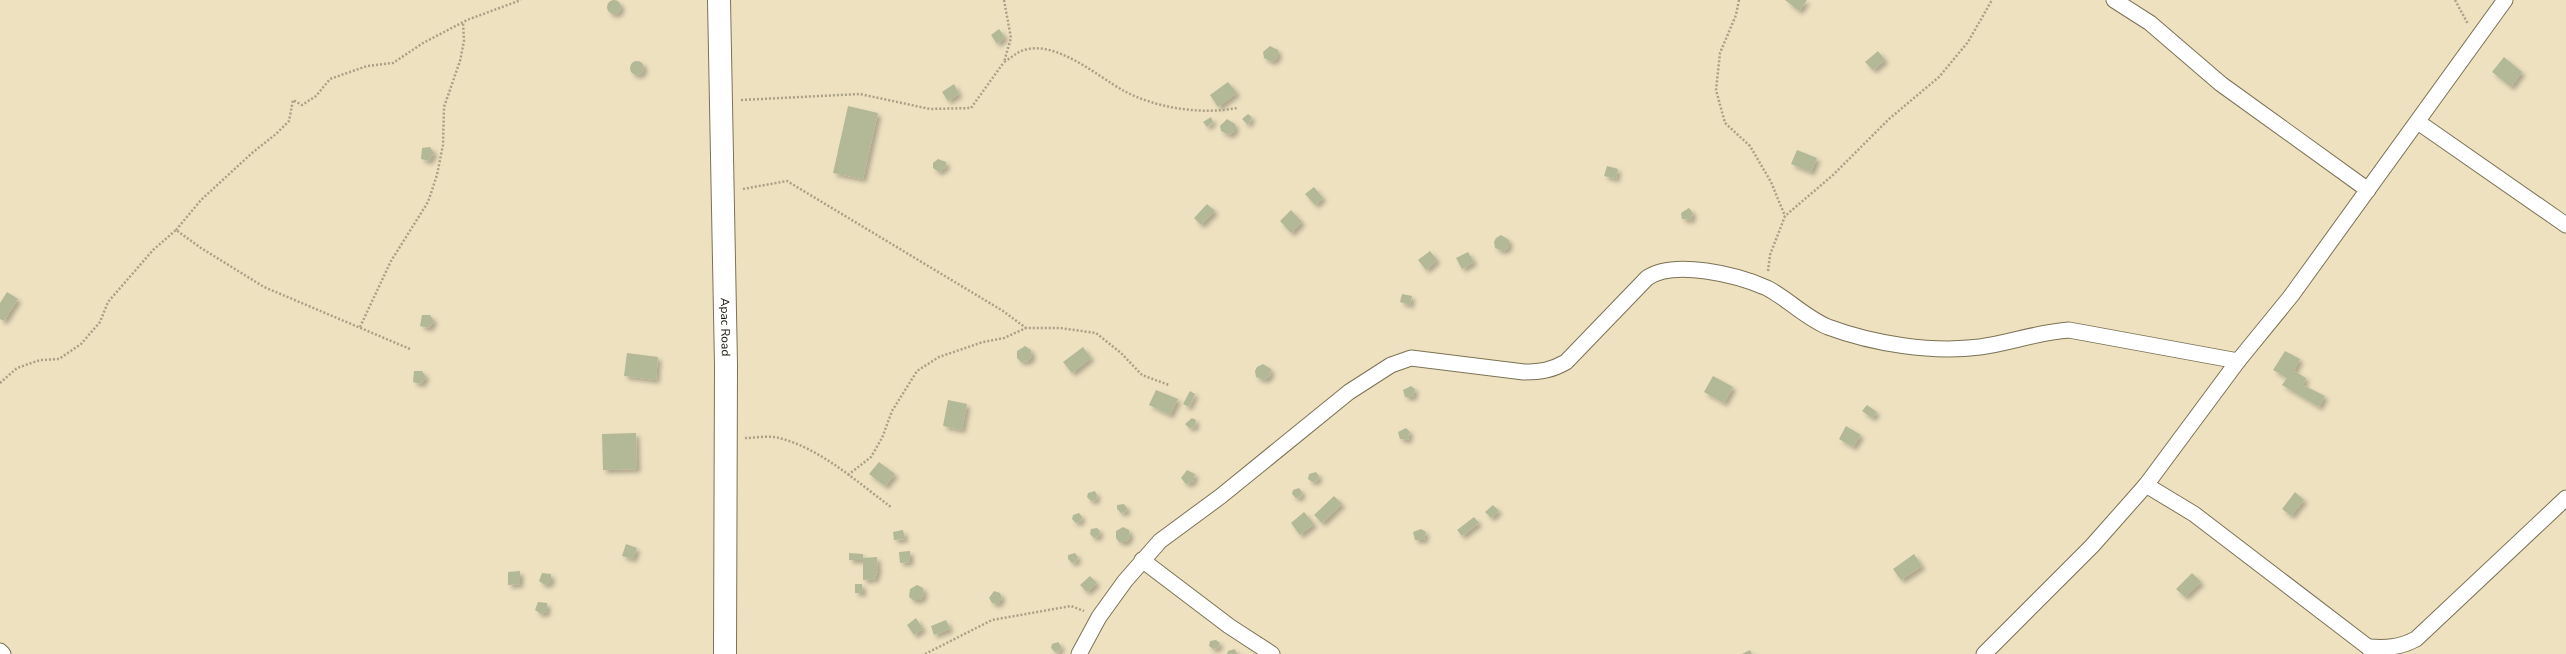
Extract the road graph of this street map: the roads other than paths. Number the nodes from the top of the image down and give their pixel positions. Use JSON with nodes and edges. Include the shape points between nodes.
{"nodes":[{"id":1,"x":719,"y":0,"type":"edge"},
{"id":2,"x":2114,"y":0,"type":"edge"},
{"id":3,"x":2505,"y":0,"type":"edge"},
{"id":4,"x":2418,"y":122,"type":"junction"},
{"id":5,"x":2368,"y":190,"type":"junction"},
{"id":6,"x":2566,"y":225,"type":"edge"},
{"id":7,"x":2238,"y":360,"type":"junction"},
{"id":8,"x":2146,"y":485,"type":"junction"},
{"id":9,"x":2566,"y":498,"type":"edge"},
{"id":10,"x":1142,"y":560,"type":"junction"},
{"id":11,"x":0,"y":651,"type":"edge"},
{"id":12,"x":2370,"y":651,"type":"edge"},
{"id":13,"x":3,"y":654,"type":"edge"},
{"id":14,"x":725,"y":654,"type":"edge"},
{"id":15,"x":1079,"y":654,"type":"edge"},
{"id":16,"x":1272,"y":654,"type":"edge"},
{"id":17,"x":1984,"y":654,"type":"edge"}],
"edges":[{"from":1,"to":14,"type":"main road","name":"Apac Road","via":[[726,365]]},
{"from":2,"to":5,"type":"street","via":[[2150,23],[2220,84]]},
{"from":3,"to":4,"type":"street"},
{"from":4,"to":5,"type":"street"},
{"from":4,"to":6,"type":"street"},
{"from":5,"to":7,"type":"street","via":[[2290,296]]},
{"from":7,"to":8,"type":"street"},
{"from":7,"to":10,"type":"street","via":[[2069,330],[2044,332],[1980,347],[1921,347],[1828,327],[1767,288],[1726,274],[1663,270],[1647,278],[1566,362],[1554,368],[1542,372],[1524,372],[1411,358],[1391,366],[1349,392],[1160,542]]},
{"from":8,"to":12,"type":"street","via":[[2194,514]]},
{"from":8,"to":17,"type":"street","via":[[2092,546]]},
{"from":9,"to":12,"type":"street","via":[[2416,638],[2402,646]]},
{"from":10,"to":15,"type":"street","via":[[1099,617]]},
{"from":10,"to":16,"type":"street","via":[[1229,626]]},
{"from":11,"to":13,"type":"street"}]}
